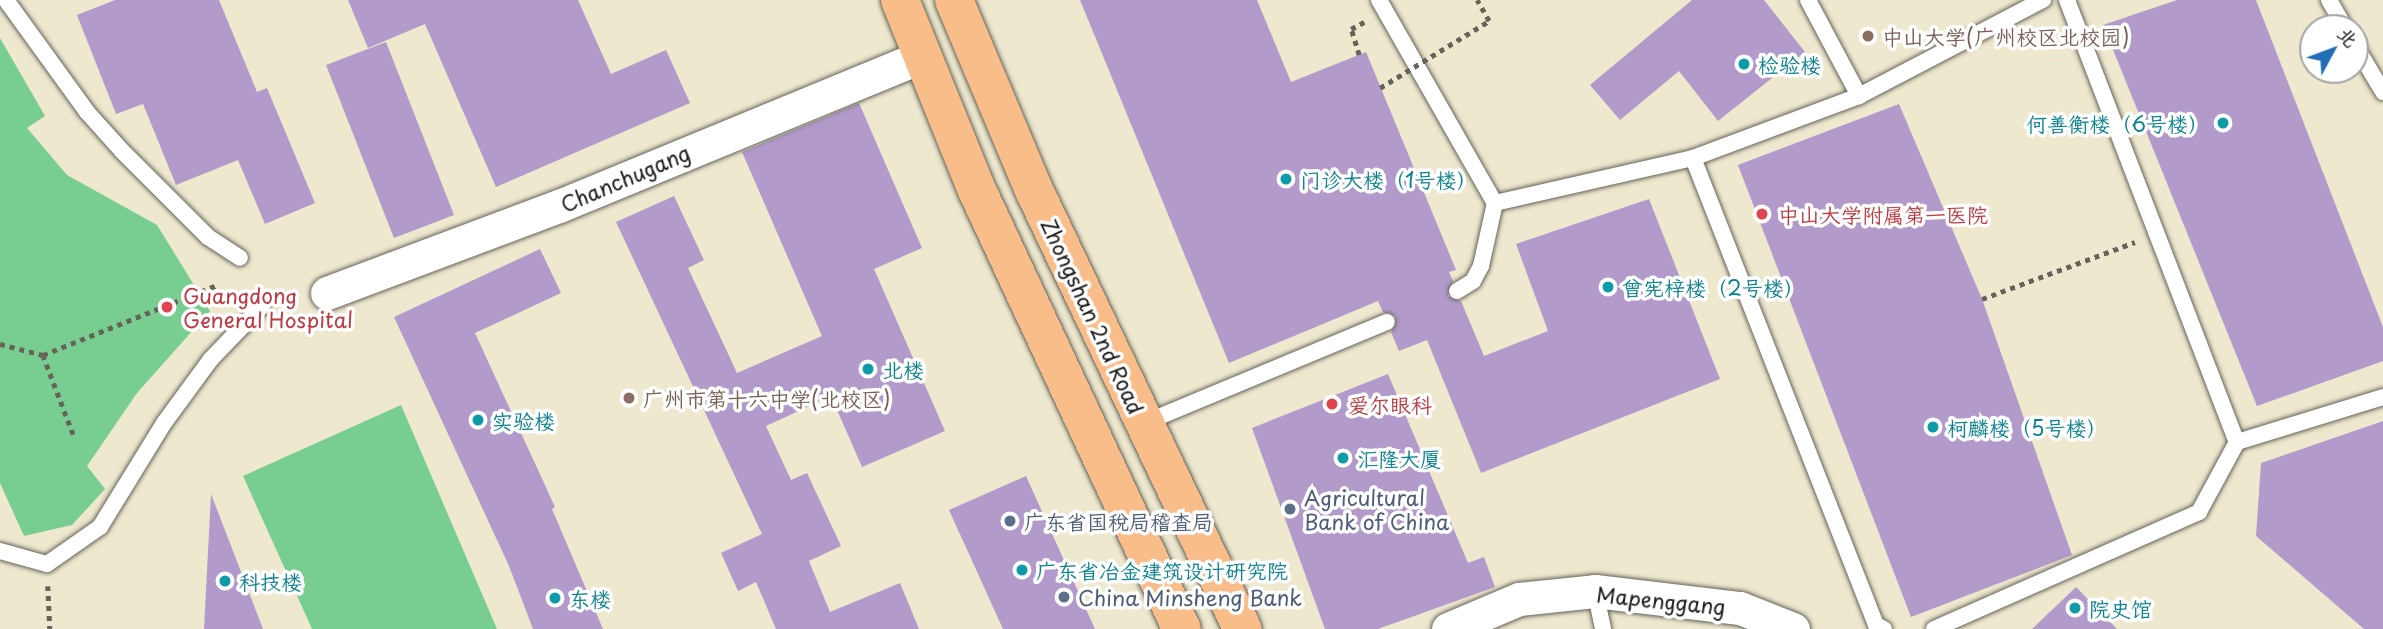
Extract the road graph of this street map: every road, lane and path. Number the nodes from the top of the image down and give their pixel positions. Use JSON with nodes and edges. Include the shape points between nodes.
{"nodes":[{"id":1,"x":6,"y":0,"type":"edge"},
{"id":2,"x":900,"y":0,"type":"edge"},
{"id":3,"x":954,"y":0,"type":"edge"},
{"id":4,"x":1379,"y":0,"type":"edge"},
{"id":5,"x":1478,"y":0,"type":"edge"},
{"id":6,"x":1808,"y":0,"type":"edge"},
{"id":7,"x":2043,"y":0,"type":"edge"},
{"id":8,"x":2067,"y":0,"type":"edge"},
{"id":9,"x":921,"y":57,"type":"junction"},
{"id":10,"x":2369,"y":68,"type":"edge"},
{"id":11,"x":1381,"y":88,"type":"dead end"},
{"id":12,"x":2383,"y":92,"type":"edge"},
{"id":13,"x":1859,"y":96,"type":"junction"},
{"id":14,"x":1693,"y":158,"type":"junction"},
{"id":15,"x":1495,"y":203,"type":"junction"},
{"id":16,"x":2159,"y":230,"type":"junction"},
{"id":17,"x":240,"y":258,"type":"dead end"},
{"id":18,"x":217,"y":285,"type":"dead end"},
{"id":19,"x":1457,"y":291,"type":"dead end"},
{"id":20,"x":327,"y":293,"type":"dead end"},
{"id":21,"x":1982,"y":299,"type":"dead end"},
{"id":22,"x":262,"y":306,"type":"dead end"},
{"id":23,"x":1387,"y":321,"type":"dead end"},
{"id":24,"x":0,"y":344,"type":"edge"},
{"id":25,"x":44,"y":355,"type":"junction"},
{"id":26,"x":2383,"y":397,"type":"edge"},
{"id":27,"x":1144,"y":423,"type":"junction"},
{"id":28,"x":74,"y":436,"type":"dead end"},
{"id":29,"x":2237,"y":442,"type":"junction"},
{"id":30,"x":0,"y":551,"type":"edge"},
{"id":31,"x":47,"y":564,"type":"junction"},
{"id":32,"x":1595,"y":591,"type":"junction"},
{"id":33,"x":1875,"y":628,"type":"edge"},
{"id":34,"x":50,"y":629,"type":"edge"},
{"id":35,"x":1182,"y":629,"type":"edge"},
{"id":36,"x":1242,"y":629,"type":"edge"},
{"id":37,"x":1448,"y":629,"type":"edge"},
{"id":38,"x":1603,"y":629,"type":"edge"},
{"id":39,"x":1793,"y":629,"type":"edge"},
{"id":40,"x":1934,"y":629,"type":"edge"}],
"edges":[{"from":1,"to":17,"type":"lane","via":[[87,112],[122,151],[208,237]]},
{"from":2,"to":9,"type":"main road"},
{"from":3,"to":27,"type":"main road","name":"Zhongshan 2nd Road","via":[[1024,168]]},
{"from":4,"to":15,"type":"lane"},
{"from":5,"to":11,"type":"path","bridge":true,"via":[[1489,21]]},
{"from":6,"to":13,"type":"lane"},
{"from":7,"to":13,"type":"lane"},
{"from":8,"to":16,"type":"lane"},
{"from":9,"to":20,"type":"street","name":"Chanchugang","via":[[559,206]]},
{"from":9,"to":35,"type":"main road","via":[[987,212]]},
{"from":10,"to":12,"type":"lane"},
{"from":13,"to":14,"type":"lane"},
{"from":14,"to":15,"type":"lane"},
{"from":14,"to":33,"type":"lane"},
{"from":15,"to":19,"type":"lane","via":[[1481,266],[1473,281]]},
{"from":16,"to":21,"type":"path","via":[[2108,254]]},
{"from":16,"to":29,"type":"lane"},
{"from":18,"to":25,"type":"path"},
{"from":22,"to":31,"type":"lane","via":[[211,359],[164,423],[100,527]]},
{"from":23,"to":27,"type":"lane"},
{"from":24,"to":25,"type":"path"},
{"from":25,"to":28,"type":"path"},
{"from":26,"to":29,"type":"lane"},
{"from":27,"to":36,"type":"main road","name":"Zhongshan 2nd Road"},
{"from":29,"to":40,"type":"lane","via":[[2199,512]]},
{"from":30,"to":31,"type":"lane"},
{"from":31,"to":34,"type":"path"},
{"from":32,"to":37,"type":"street","name":"Mapenggang","via":[[1519,599]]},
{"from":32,"to":38,"type":"lane"},
{"from":32,"to":39,"type":"street","name":"Mapenggang","via":[[1740,608]]}]}
